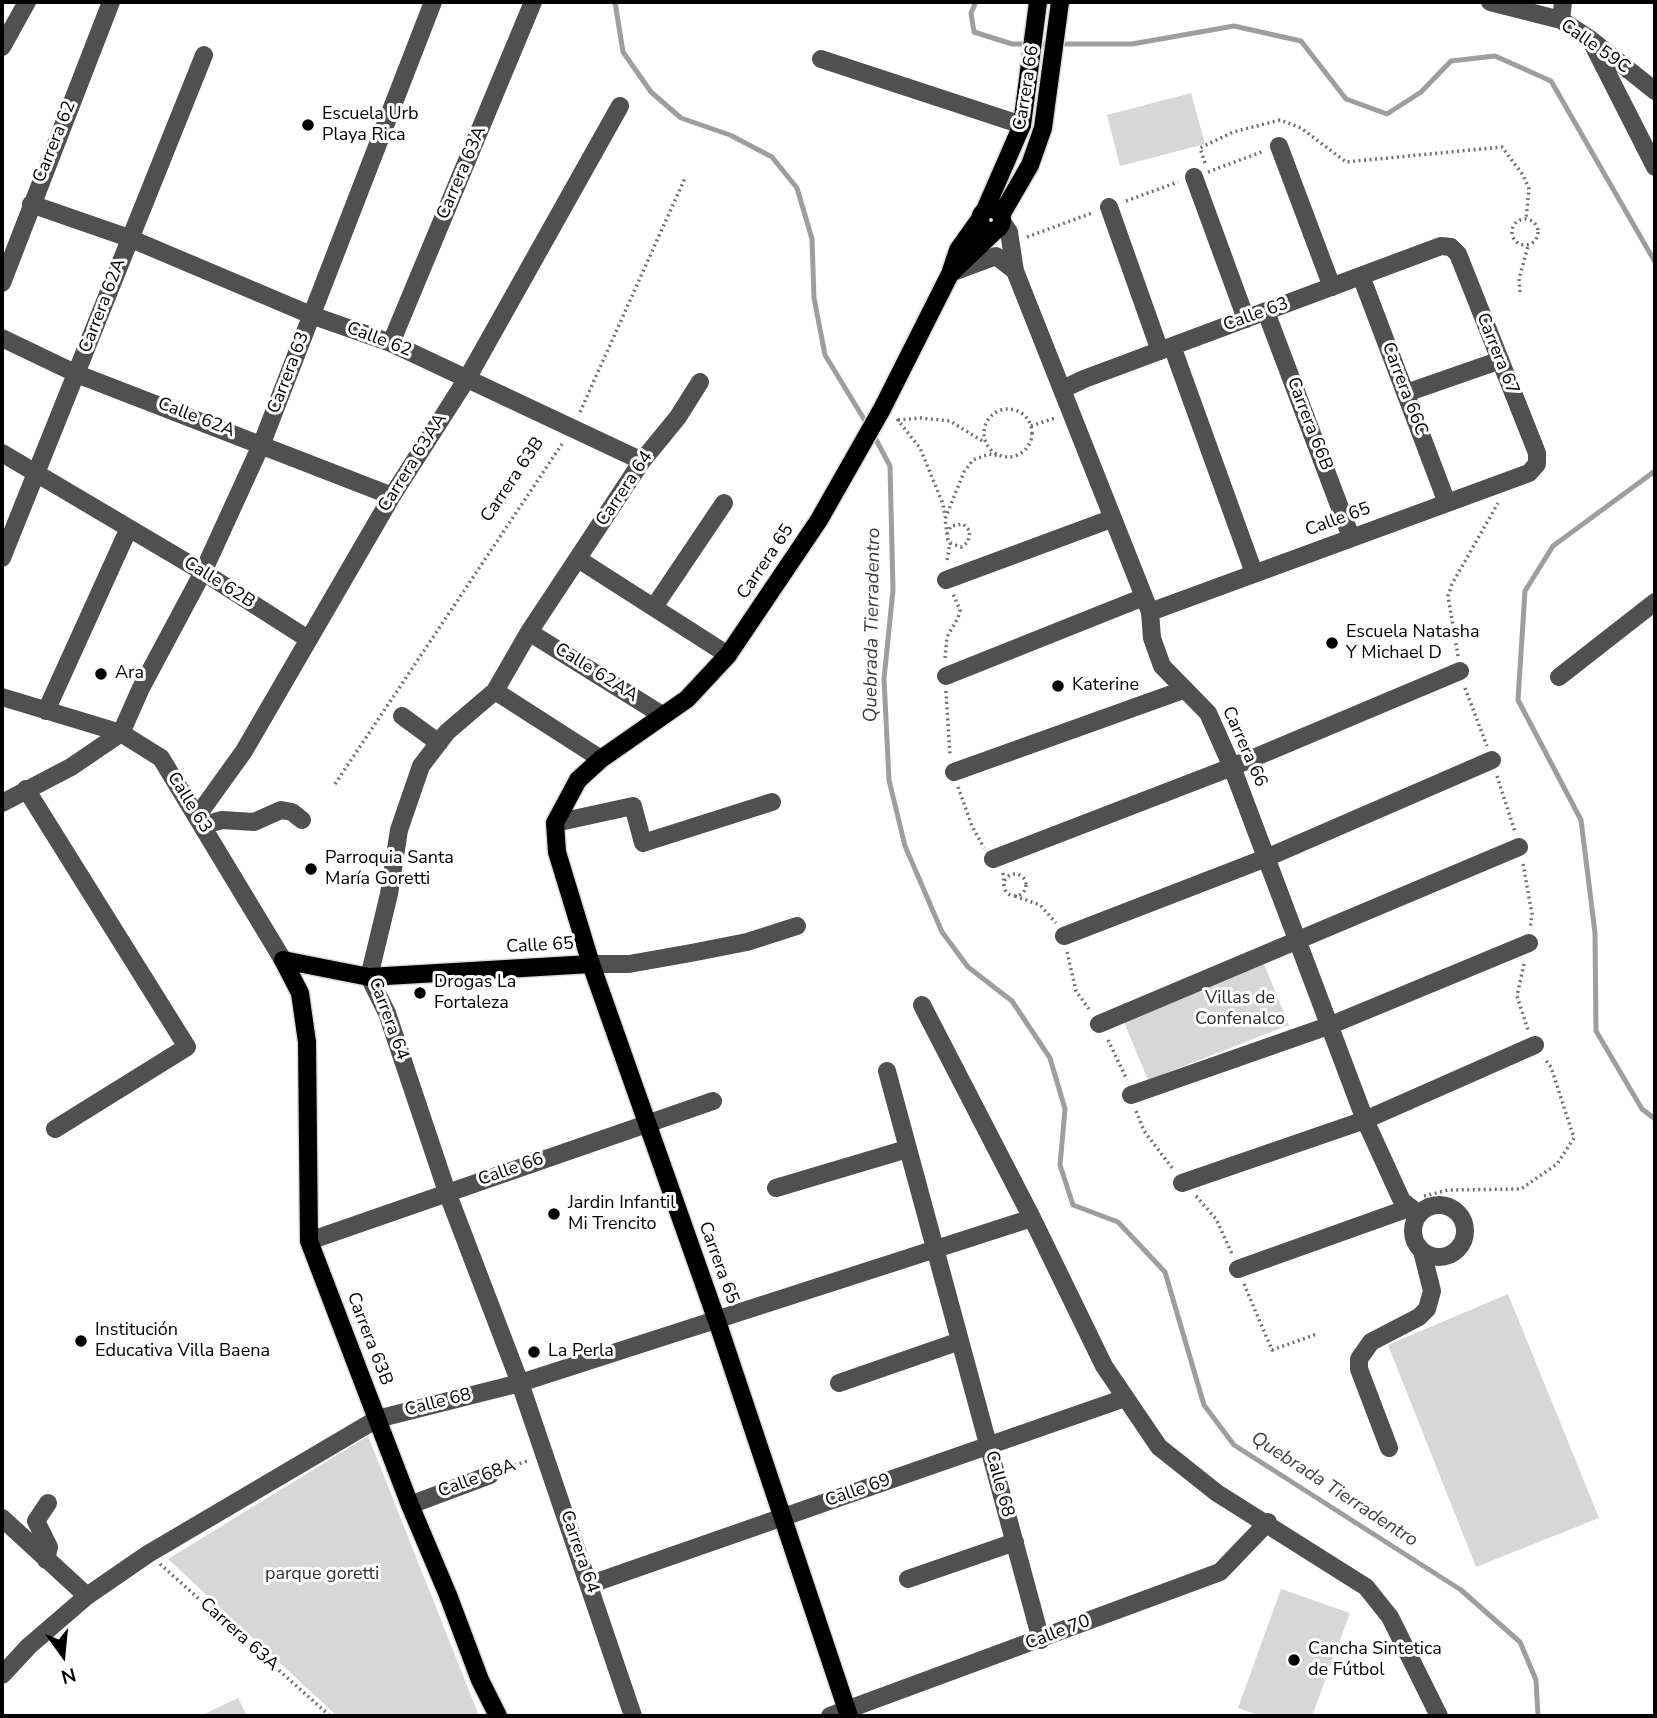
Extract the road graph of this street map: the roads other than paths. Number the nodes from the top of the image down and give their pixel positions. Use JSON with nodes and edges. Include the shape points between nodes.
{"nodes":[{"id":1,"x":27,"y":2,"type":"edge"},
{"id":2,"x":111,"y":2,"type":"edge"},
{"id":3,"x":433,"y":2,"type":"edge"},
{"id":4,"x":533,"y":2,"type":"edge"},
{"id":5,"x":1490,"y":2,"type":"edge"},
{"id":6,"x":1563,"y":2,"type":"edge"},
{"id":7,"x":1038,"y":6,"type":"edge"},
{"id":8,"x":1060,"y":8,"type":"edge"},
{"id":9,"x":1561,"y":20,"type":"junction"},
{"id":10,"x":1590,"y":39,"type":"junction"},
{"id":11,"x":2,"y":47,"type":"edge"},
{"id":12,"x":204,"y":55,"type":"dead end"},
{"id":13,"x":821,"y":59,"type":"dead end"},
{"id":14,"x":1655,"y":91,"type":"edge"},
{"id":15,"x":620,"y":106,"type":"dead end"},
{"id":16,"x":1022,"y":125,"type":"junction"},
{"id":17,"x":1279,"y":146,"type":"road end"},
{"id":18,"x":1655,"y":167,"type":"edge"},
{"id":19,"x":1201,"y":174,"type":"road end"},
{"id":20,"x":31,"y":204,"type":"junction"},
{"id":21,"x":1109,"y":208,"type":"road end"},
{"id":22,"x":993,"y":219,"type":"junction"},
{"id":23,"x":129,"y":238,"type":"junction"},
{"id":24,"x":1451,"y":247,"type":"joint"},
{"id":25,"x":1015,"y":271,"type":"junction"},
{"id":26,"x":950,"y":274,"type":"junction"},
{"id":27,"x":1361,"y":276,"type":"junction"},
{"id":28,"x":2,"y":283,"type":"edge"},
{"id":29,"x":1332,"y":287,"type":"junction"},
{"id":30,"x":1266,"y":312,"type":"junction"},
{"id":31,"x":311,"y":315,"type":"junction"},
{"id":32,"x":1246,"y":319,"type":"junction"},
{"id":33,"x":2,"y":338,"type":"edge"},
{"id":34,"x":391,"y":344,"type":"junction"},
{"id":35,"x":1166,"y":349,"type":"junction"},
{"id":36,"x":1498,"y":361,"type":"junction"},
{"id":37,"x":77,"y":374,"type":"junction"},
{"id":38,"x":468,"y":377,"type":"junction"},
{"id":39,"x":700,"y":382,"type":"dead end"},
{"id":40,"x":1063,"y":390,"type":"junction"},
{"id":41,"x":1406,"y":394,"type":"junction"},
{"id":42,"x":262,"y":443,"type":"junction"},
{"id":43,"x":2,"y":453,"type":"edge"},
{"id":44,"x":642,"y":461,"type":"junction"},
{"id":45,"x":1537,"y":464,"type":"joint"},
{"id":46,"x":37,"y":473,"type":"junction"},
{"id":47,"x":391,"y":496,"type":"junction"},
{"id":48,"x":724,"y":503,"type":"dead end"},
{"id":49,"x":1447,"y":503,"type":"junction"},
{"id":50,"x":1111,"y":519,"type":"junction"},
{"id":51,"x":130,"y":528,"type":"junction"},
{"id":52,"x":1351,"y":537,"type":"junction"},
{"id":53,"x":2,"y":558,"type":"edge"},
{"id":54,"x":578,"y":559,"type":"junction"},
{"id":55,"x":203,"y":572,"type":"junction"},
{"id":56,"x":1254,"y":573,"type":"junction"},
{"id":57,"x":946,"y":579,"type":"road end"},
{"id":58,"x":1655,"y":602,"type":"edge"},
{"id":59,"x":1147,"y":605,"type":"junction"},
{"id":60,"x":654,"y":607,"type":"junction"},
{"id":61,"x":529,"y":632,"type":"junction"},
{"id":62,"x":308,"y":639,"type":"junction"},
{"id":63,"x":729,"y":655,"type":"junction"},
{"id":64,"x":1460,"y":671,"type":"road end"},
{"id":65,"x":946,"y":676,"type":"road end"},
{"id":66,"x":1559,"y":677,"type":"dead end"},
{"id":67,"x":1183,"y":690,"type":"junction"},
{"id":68,"x":495,"y":691,"type":"junction"},
{"id":69,"x":2,"y":697,"type":"edge"},
{"id":70,"x":46,"y":711,"type":"junction"},
{"id":71,"x":662,"y":715,"type":"junction"},
{"id":72,"x":402,"y":716,"type":"dead end"},
{"id":73,"x":121,"y":733,"type":"junction"},
{"id":74,"x":439,"y":743,"type":"junction"},
{"id":75,"x":601,"y":759,"type":"junction"},
{"id":76,"x":1492,"y":760,"type":"road end"},
{"id":77,"x":1232,"y":767,"type":"junction"},
{"id":78,"x":954,"y":772,"type":"road end"},
{"id":79,"x":26,"y":789,"type":"junction"},
{"id":80,"x":772,"y":802,"type":"dead end"},
{"id":81,"x":2,"y":803,"type":"edge"},
{"id":82,"x":201,"y":820,"type":"junction"},
{"id":83,"x":302,"y":820,"type":"dead end"},
{"id":84,"x":555,"y":823,"type":"junction"},
{"id":85,"x":1519,"y":847,"type":"road end"},
{"id":86,"x":1266,"y":858,"type":"junction"},
{"id":87,"x":993,"y":859,"type":"road end"},
{"id":88,"x":797,"y":926,"type":"dead end"},
{"id":89,"x":1064,"y":936,"type":"road end"},
{"id":90,"x":1298,"y":942,"type":"junction"},
{"id":91,"x":1529,"y":943,"type":"road end"},
{"id":92,"x":283,"y":960,"type":"junction"},
{"id":93,"x":591,"y":964,"type":"junction"},
{"id":94,"x":369,"y":977,"type":"junction"},
{"id":95,"x":922,"y":1004,"type":"dead end"},
{"id":96,"x":1099,"y":1024,"type":"road end"},
{"id":97,"x":1331,"y":1025,"type":"junction"},
{"id":98,"x":1535,"y":1045,"type":"road end"},
{"id":99,"x":887,"y":1071,"type":"dead end"},
{"id":100,"x":1131,"y":1095,"type":"road end"},
{"id":101,"x":713,"y":1101,"type":"dead end"},
{"id":102,"x":1365,"y":1120,"type":"junction"},
{"id":103,"x":647,"y":1125,"type":"junction"},
{"id":104,"x":55,"y":1129,"type":"dead end"},
{"id":105,"x":908,"y":1149,"type":"junction"},
{"id":106,"x":1182,"y":1183,"type":"road end"},
{"id":107,"x":776,"y":1188,"type":"dead end"},
{"id":108,"x":447,"y":1192,"type":"junction"},
{"id":109,"x":1410,"y":1208,"type":"junction"},
{"id":110,"x":1032,"y":1218,"type":"junction"},
{"id":111,"x":309,"y":1241,"type":"junction"},
{"id":112,"x":933,"y":1247,"type":"junction"},
{"id":113,"x":1422,"y":1251,"type":"junction"},
{"id":114,"x":1238,"y":1269,"type":"road end"},
{"id":115,"x":717,"y":1321,"type":"junction"},
{"id":116,"x":960,"y":1341,"type":"junction"},
{"id":117,"x":520,"y":1383,"type":"junction"},
{"id":118,"x":839,"y":1383,"type":"dead end"},
{"id":119,"x":1125,"y":1398,"type":"junction"},
{"id":120,"x":377,"y":1419,"type":"junction"},
{"id":121,"x":989,"y":1445,"type":"junction"},
{"id":122,"x":1389,"y":1448,"type":"dead end"},
{"id":123,"x":490,"y":1475,"type":"road end"},
{"id":124,"x":48,"y":1503,"type":"dead end"},
{"id":125,"x":410,"y":1505,"type":"junction"},
{"id":126,"x":782,"y":1517,"type":"junction"},
{"id":127,"x":2,"y":1518,"type":"edge"},
{"id":128,"x":1268,"y":1522,"type":"junction"},
{"id":129,"x":1014,"y":1542,"type":"junction"},
{"id":130,"x":46,"y":1560,"type":"junction"},
{"id":131,"x":908,"y":1579,"type":"dead end"},
{"id":132,"x":591,"y":1584,"type":"junction"},
{"id":133,"x":87,"y":1596,"type":"junction"},
{"id":134,"x":1041,"y":1640,"type":"junction"},
{"id":135,"x":2,"y":1675,"type":"edge"},
{"id":136,"x":842,"y":1714,"type":"edge"},
{"id":137,"x":498,"y":1716,"type":"edge"},
{"id":138,"x":633,"y":1716,"type":"edge"},
{"id":139,"x":1439,"y":1716,"type":"edge"}],
"edges":[{"from":1,"to":11,"type":"street"},
{"from":2,"to":20,"type":"street","name":"Carrera 62"},
{"from":3,"to":31,"type":"street","name":"Carrera 63"},
{"from":4,"to":34,"type":"street","name":"Carrera 63A"},
{"from":5,"to":9,"type":"street","name":"Calle 59C"},
{"from":6,"to":9,"type":"street"},
{"from":7,"to":16,"type":"main road","name":"Carrera 66"},
{"from":8,"to":22,"type":"main road","name":"Carrera 66","via":[[1038,146]]},
{"from":9,"to":10,"type":"street","name":"Calle 59C"},
{"from":10,"to":14,"type":"street","name":"Calle 59C"},
{"from":10,"to":18,"type":"street"},
{"from":12,"to":23,"type":"street","name":"Carrera 62A"},
{"from":13,"to":16,"type":"street"},
{"from":15,"to":38,"type":"street","name":"Carrera 63AA"},
{"from":16,"to":22,"type":"main road","name":"Carrera 66"},
{"from":17,"to":29,"type":"street"},
{"from":19,"to":32,"type":"street"},
{"from":20,"to":23,"type":"street","name":"Calle 62"},
{"from":20,"to":28,"type":"street","name":"Carrera 62"},
{"from":21,"to":35,"type":"street"},
{"from":22,"to":25,"type":"street","name":"Carrera 66","via":[[1009,232]]},
{"from":22,"to":26,"type":"main road","name":"Carrera 65","via":[[958,250]]},
{"from":23,"to":31,"type":"street","name":"Calle 62"},
{"from":23,"to":37,"type":"street","name":"Carrera 62A"},
{"from":24,"to":27,"type":"street","name":"Calle 63","via":[[1441,246]]},
{"from":24,"to":36,"type":"street","name":"Carrera 67","via":[[1458,254]]},
{"from":25,"to":26,"type":"street","via":[[996,256]]},
{"from":25,"to":40,"type":"street","name":"Carrera 66"},
{"from":26,"to":63,"type":"main road","name":"Carrera 65","via":[[819,520]]},
{"from":27,"to":29,"type":"street","name":"Calle 63"},
{"from":27,"to":41,"type":"street","name":"Carrera 66C"},
{"from":29,"to":30,"type":"street","name":"Calle 63"},
{"from":30,"to":32,"type":"street","name":"Calle 63"},
{"from":30,"to":52,"type":"street","name":"Carrera 66B"},
{"from":31,"to":34,"type":"street","name":"Calle 62"},
{"from":31,"to":42,"type":"street","name":"Carrera 63"},
{"from":32,"to":35,"type":"street","name":"Calle 63"},
{"from":33,"to":37,"type":"street","name":"Calle 62A"},
{"from":34,"to":38,"type":"street","name":"Calle 62"},
{"from":35,"to":40,"type":"street","name":"Calle 63"},
{"from":35,"to":56,"type":"street"},
{"from":36,"to":41,"type":"street"},
{"from":36,"to":45,"type":"street","name":"Carrera 67","via":[[1537,453]]},
{"from":37,"to":42,"type":"street","name":"Calle 62A"},
{"from":37,"to":46,"type":"street","name":"Carrera 62A"},
{"from":38,"to":44,"type":"street","name":"Calle 62"},
{"from":38,"to":47,"type":"street","name":"Carrera 63AA"},
{"from":39,"to":44,"type":"street","name":"Carrera 64"},
{"from":40,"to":50,"type":"street","name":"Carrera 66"},
{"from":41,"to":49,"type":"street","name":"Carrera 66C"},
{"from":42,"to":47,"type":"street","name":"Calle 62A"},
{"from":42,"to":55,"type":"street","name":"Carrera 63"},
{"from":43,"to":46,"type":"street","name":"Calle 62B"},
{"from":44,"to":54,"type":"street","name":"Carrera 64"},
{"from":45,"to":49,"type":"street","name":"Calle 65","via":[[1530,473]]},
{"from":46,"to":51,"type":"street","name":"Calle 62B"},
{"from":46,"to":53,"type":"street","name":"Carrera 62A"},
{"from":47,"to":62,"type":"street","name":"Carrera 63AA"},
{"from":48,"to":60,"type":"street"},
{"from":49,"to":52,"type":"street","name":"Calle 65"},
{"from":50,"to":57,"type":"street"},
{"from":50,"to":59,"type":"street","name":"Carrera 66"},
{"from":51,"to":55,"type":"street","name":"Calle 62B"},
{"from":51,"to":70,"type":"street"},
{"from":52,"to":56,"type":"street","name":"Calle 65"},
{"from":54,"to":60,"type":"street"},
{"from":54,"to":61,"type":"street","name":"Carrera 64"},
{"from":55,"to":62,"type":"street","name":"Calle 62B"},
{"from":55,"to":73,"type":"street","name":"Carrera 63"},
{"from":56,"to":59,"type":"street","name":"Calle 65"},
{"from":58,"to":66,"type":"street"},
{"from":59,"to":65,"type":"street","name":"Calle 65"},
{"from":59,"to":67,"type":"street","name":"Carrera 66","via":[[1162,666]]},
{"from":60,"to":63,"type":"street"},
{"from":61,"to":68,"type":"street","name":"Carrera 64"},
{"from":61,"to":71,"type":"street","name":"Calle 62AA"},
{"from":62,"to":82,"type":"street","name":"Carrera 63AA"},
{"from":63,"to":71,"type":"main road","name":"Carrera 65","via":[[687,699]]},
{"from":64,"to":77,"type":"street"},
{"from":67,"to":77,"type":"street","name":"Carrera 66","via":[[1208,713]]},
{"from":67,"to":78,"type":"street"},
{"from":68,"to":74,"type":"street","name":"Carrera 64"},
{"from":68,"to":75,"type":"street"},
{"from":69,"to":70,"type":"street","name":"Calle 63"},
{"from":70,"to":73,"type":"street","name":"Calle 63"},
{"from":71,"to":75,"type":"main road","name":"Carrera 65"},
{"from":72,"to":74,"type":"street"},
{"from":73,"to":79,"type":"street","via":[[71,767]]},
{"from":73,"to":82,"type":"street","name":"Calle 63","via":[[161,758]]},
{"from":74,"to":94,"type":"street","name":"Carrera 64","via":[[421,766],[399,830]]},
{"from":75,"to":84,"type":"main road","name":"Carrera 65","via":[[578,780]]},
{"from":76,"to":86,"type":"street"},
{"from":77,"to":86,"type":"street","name":"Carrera 66"},
{"from":77,"to":87,"type":"street"},
{"from":79,"to":81,"type":"street"},
{"from":79,"to":104,"type":"street","via":[[187,1047]]},
{"from":80,"to":84,"type":"street","via":[[643,844],[633,806]]},
{"from":82,"to":83,"type":"street","via":[[254,822],[281,810]]},
{"from":82,"to":92,"type":"street","name":"Calle 63"},
{"from":84,"to":93,"type":"main road","name":"Carrera 65","via":[[557,852]]},
{"from":85,"to":90,"type":"street"},
{"from":86,"to":89,"type":"street"},
{"from":86,"to":90,"type":"street","name":"Carrera 66"},
{"from":88,"to":93,"type":"street","name":"Calle 65","via":[[691,953],[629,964]]},
{"from":90,"to":96,"type":"street"},
{"from":90,"to":97,"type":"street","name":"Carrera 66"},
{"from":91,"to":97,"type":"street"},
{"from":92,"to":94,"type":"main road","name":"Calle 65"},
{"from":92,"to":111,"type":"main road","name":"Carrera 63B","via":[[300,993],[307,1042]]},
{"from":93,"to":94,"type":"main road","name":"Calle 65"},
{"from":93,"to":103,"type":"main road","name":"Carrera 65"},
{"from":94,"to":108,"type":"street","name":"Carrera 64","via":[[387,1013]]},
{"from":95,"to":110,"type":"street"},
{"from":97,"to":100,"type":"street"},
{"from":97,"to":102,"type":"street","name":"Carrera 66"},
{"from":98,"to":102,"type":"street"},
{"from":99,"to":105,"type":"street","name":"Calle 68"},
{"from":101,"to":103,"type":"street","name":"Calle 66"},
{"from":102,"to":106,"type":"street"},
{"from":102,"to":109,"type":"street","name":"Carrera 66"},
{"from":103,"to":108,"type":"street","name":"Calle 66"},
{"from":103,"to":115,"type":"main road","name":"Carrera 65"},
{"from":105,"to":107,"type":"street"},
{"from":105,"to":112,"type":"street","name":"Calle 68"},
{"from":108,"to":111,"type":"street","name":"Calle 66"},
{"from":108,"to":117,"type":"street","name":"Carrera 64"},
{"from":109,"to":113,"type":"street","via":[[1413,1233]]},
{"from":109,"to":113,"type":"street","via":[[1447,1205],[1456,1210],[1466,1228],[1460,1248],[1452,1254],[1432,1256]]},
{"from":109,"to":114,"type":"street"},
{"from":110,"to":112,"type":"street","name":"Calle 68"},
{"from":110,"to":119,"type":"street","via":[[1104,1366]]},
{"from":111,"to":120,"type":"main road","name":"Carrera 63B"},
{"from":112,"to":115,"type":"street","name":"Calle 68"},
{"from":112,"to":116,"type":"street","name":"Calle 68"},
{"from":113,"to":122,"type":"street","via":[[1432,1291],[1427,1309],[1371,1342],[1359,1359],[1359,1370]]},
{"from":115,"to":117,"type":"street","name":"Calle 68"},
{"from":115,"to":126,"type":"main road","name":"Carrera 65"},
{"from":116,"to":118,"type":"street"},
{"from":116,"to":121,"type":"street","name":"Calle 68"},
{"from":117,"to":120,"type":"street","name":"Calle 68"},
{"from":117,"to":132,"type":"street","name":"Carrera 64"},
{"from":119,"to":121,"type":"street","name":"Calle 69"},
{"from":119,"to":128,"type":"street","via":[[1159,1447],[1217,1493]]},
{"from":120,"to":125,"type":"main road","name":"Carrera 63B"},
{"from":120,"to":133,"type":"street","name":"Calle 68","via":[[148,1554]]},
{"from":121,"to":126,"type":"street","name":"Calle 69"},
{"from":121,"to":129,"type":"street","name":"Calle 68"},
{"from":123,"to":125,"type":"street","name":"Calle 68A"},
{"from":124,"to":130,"type":"street","via":[[36,1521],[49,1547]]},
{"from":125,"to":137,"type":"main road","name":"Carrera 63B"},
{"from":126,"to":132,"type":"street","name":"Calle 69"},
{"from":126,"to":136,"type":"main road","name":"Carrera 65"},
{"from":127,"to":130,"type":"street"},
{"from":128,"to":134,"type":"street","name":"Calle 70","via":[[1220,1572]]},
{"from":128,"to":139,"type":"street","via":[[1366,1587],[1390,1617]]},
{"from":129,"to":131,"type":"street"},
{"from":129,"to":134,"type":"street","name":"Calle 68"},
{"from":130,"to":133,"type":"street"},
{"from":132,"to":138,"type":"street","name":"Carrera 64"},
{"from":133,"to":135,"type":"street","name":"Calle 68"},
{"from":134,"to":136,"type":"street","name":"Calle 70"}]}
